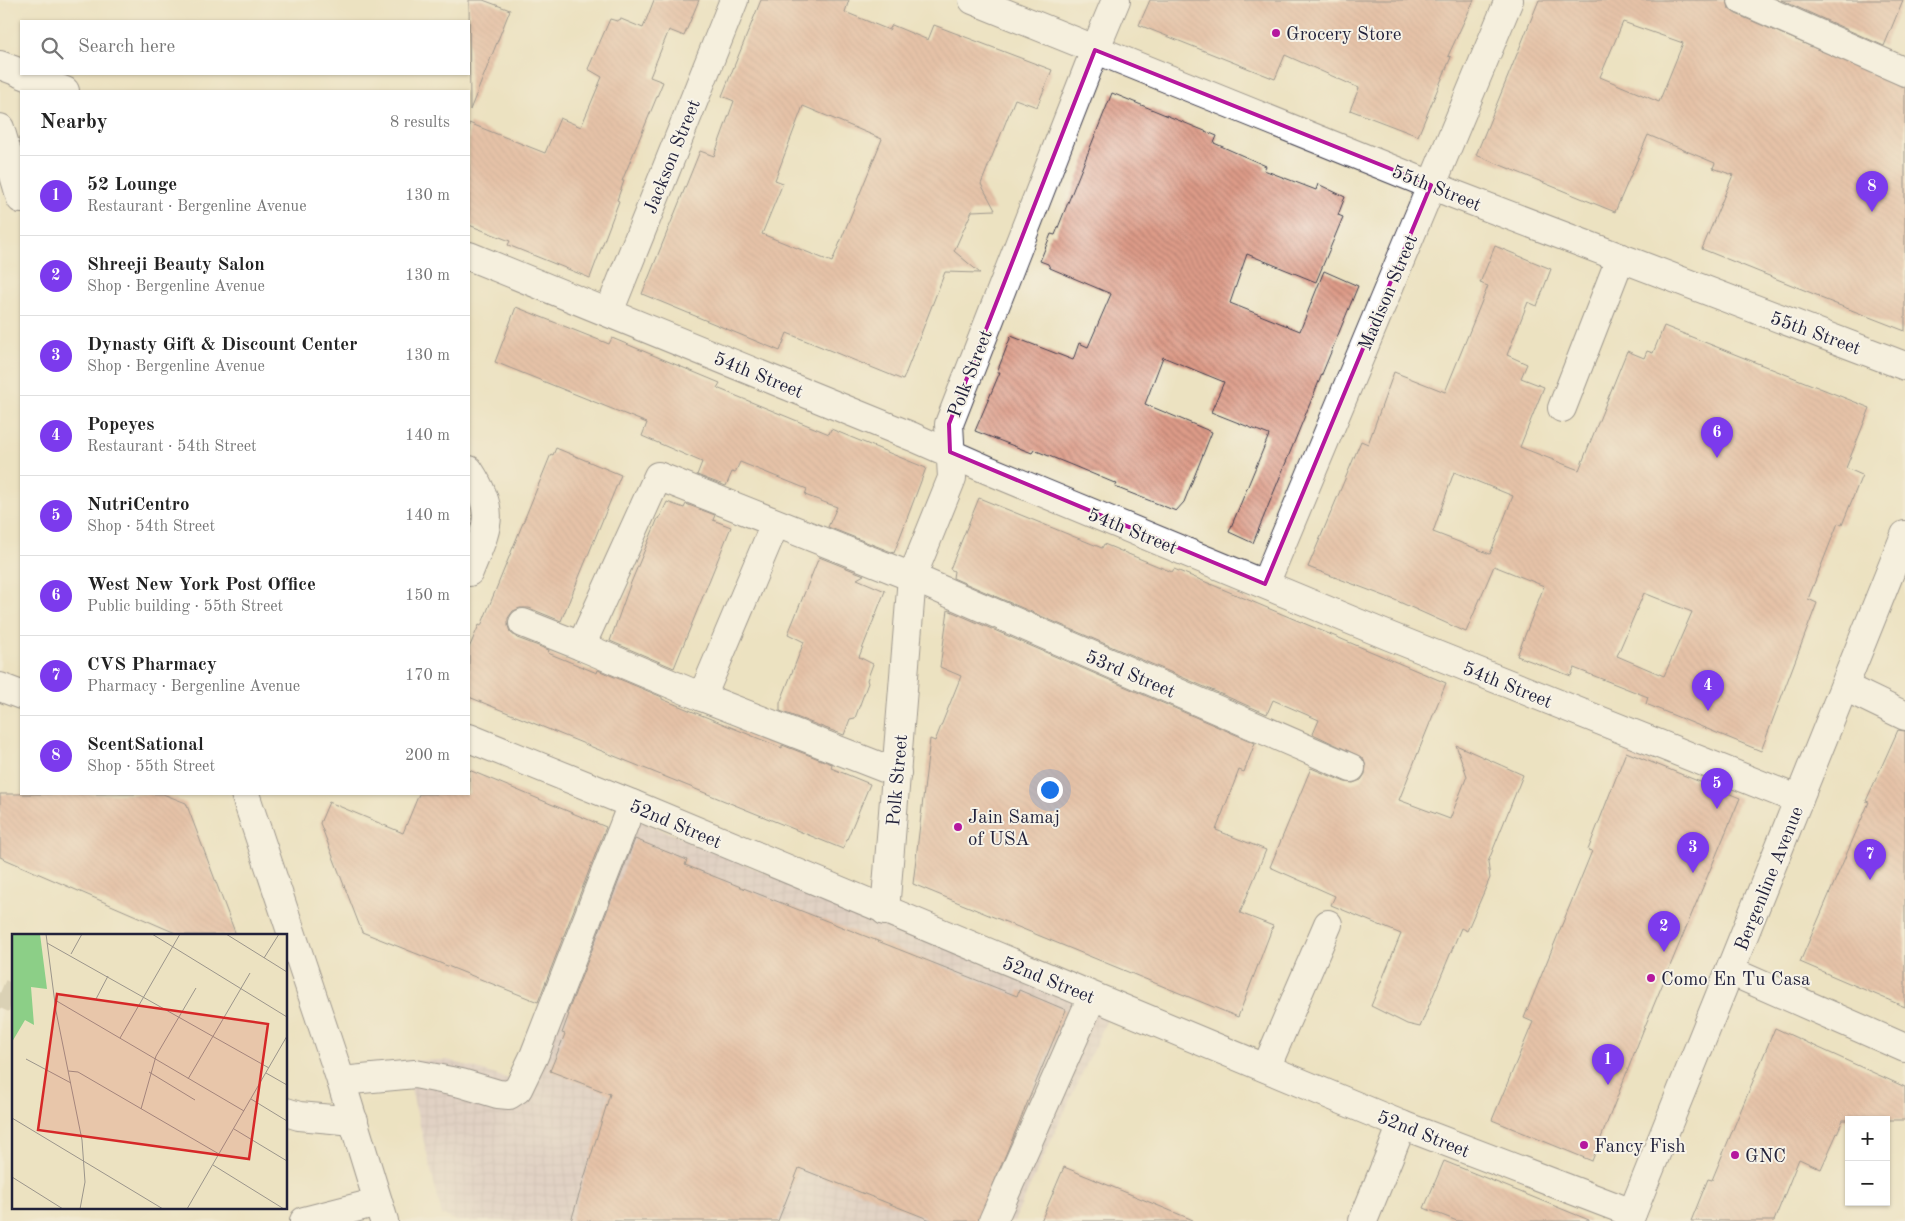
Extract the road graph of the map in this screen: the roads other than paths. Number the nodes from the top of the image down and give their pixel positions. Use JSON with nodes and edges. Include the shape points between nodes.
{"nodes":[{"id":1,"x":734,"y":0,"type":"edge"},
{"id":2,"x":973,"y":0,"type":"edge"},
{"id":3,"x":1116,"y":0,"type":"edge"},
{"id":4,"x":1509,"y":0,"type":"edge"},
{"id":5,"x":1742,"y":0,"type":"edge"},
{"id":6,"x":1095,"y":50,"type":"junction"},
{"id":7,"x":0,"y":65,"type":"edge"},
{"id":8,"x":1905,"y":72,"type":"edge"},
{"id":9,"x":20,"y":73,"type":"edge"},
{"id":10,"x":25,"y":75,"type":"edge"},
{"id":11,"x":62,"y":90,"type":"edge"},
{"id":12,"x":0,"y":128,"type":"edge"},
{"id":13,"x":1431,"y":185,"type":"junction"},
{"id":14,"x":20,"y":196,"type":"edge"},
{"id":15,"x":470,"y":256,"type":"edge"},
{"id":16,"x":1620,"y":259,"type":"junction"},
{"id":17,"x":609,"y":312,"type":"junction"},
{"id":18,"x":1905,"y":366,"type":"edge"},
{"id":19,"x":1562,"y":408,"type":"dead end"},
{"id":20,"x":950,"y":452,"type":"junction"},
{"id":21,"x":470,"y":472,"type":"edge"},
{"id":22,"x":775,"y":524,"type":"junction"},
{"id":23,"x":1905,"y":535,"type":"edge"},
{"id":24,"x":470,"y":570,"type":"edge"},
{"id":25,"x":912,"y":577,"type":"junction"},
{"id":26,"x":1265,"y":584,"type":"junction"},
{"id":27,"x":523,"y":623,"type":"dead end"},
{"id":28,"x":581,"y":646,"type":"junction"},
{"id":29,"x":0,"y":687,"type":"edge"},
{"id":30,"x":1845,"y":687,"type":"junction"},
{"id":31,"x":20,"y":695,"type":"edge"},
{"id":32,"x":702,"y":697,"type":"junction"},
{"id":33,"x":1905,"y":716,"type":"edge"},
{"id":34,"x":470,"y":738,"type":"edge"},
{"id":35,"x":1351,"y":768,"type":"dead end"},
{"id":36,"x":897,"y":773,"type":"junction"},
{"id":37,"x":245,"y":795,"type":"edge"},
{"id":38,"x":1799,"y":800,"type":"junction"},
{"id":39,"x":632,"y":804,"type":"junction"},
{"id":40,"x":885,"y":911,"type":"junction"},
{"id":41,"x":1328,"y":924,"type":"dead end"},
{"id":42,"x":1730,"y":971,"type":"junction"},
{"id":43,"x":1092,"y":997,"type":"junction"},
{"id":44,"x":1905,"y":1048,"type":"edge"},
{"id":45,"x":1266,"y":1068,"type":"junction"},
{"id":46,"x":341,"y":1081,"type":"junction"},
{"id":47,"x":288,"y":1113,"type":"edge"},
{"id":48,"x":354,"y":1121,"type":"junction"},
{"id":49,"x":1402,"y":1125,"type":"junction"},
{"id":50,"x":381,"y":1211,"type":"edge"},
{"id":51,"x":1631,"y":1217,"type":"edge"},
{"id":52,"x":304,"y":1221,"type":"edge"},
{"id":53,"x":993,"y":1221,"type":"edge"},
{"id":54,"x":1363,"y":1221,"type":"edge"}],
"edges":[{"from":1,"to":17,"type":"street","name":"Jackson Street"},
{"from":2,"to":6,"type":"street","name":"55th Street"},
{"from":3,"to":6,"type":"street","name":"Polk Street"},
{"from":4,"to":13,"type":"street","name":"Madison Street"},
{"from":5,"to":8,"type":"street"},
{"from":6,"to":13,"type":"street","name":"55th Street"},
{"from":6,"to":20,"type":"street","name":"Polk Street","via":[[949,424]]},
{"from":7,"to":9,"type":"street"},
{"from":10,"to":11,"type":"street"},
{"from":12,"to":14,"type":"street"},
{"from":13,"to":16,"type":"street","name":"55th Street"},
{"from":13,"to":26,"type":"street","name":"Madison Street"},
{"from":15,"to":17,"type":"street","name":"54th Street"},
{"from":16,"to":18,"type":"street","name":"55th Street"},
{"from":16,"to":19,"type":"street"},
{"from":17,"to":20,"type":"street","name":"54th Street"},
{"from":20,"to":25,"type":"street","name":"Polk Street","via":[[952,478]]},
{"from":20,"to":26,"type":"street","name":"54th Street"},
{"from":21,"to":24,"type":"street","via":[[486,502],[488,525]]},
{"from":22,"to":25,"type":"street","name":"53rd Street"},
{"from":22,"to":28,"type":"street","name":"53rd Street","via":[[658,476]]},
{"from":22,"to":32,"type":"street"},
{"from":23,"to":30,"type":"street","name":"Bergenline Avenue"},
{"from":25,"to":35,"type":"street","name":"53rd Street"},
{"from":25,"to":36,"type":"street","name":"Polk Street"},
{"from":26,"to":38,"type":"street","name":"54th Street"},
{"from":27,"to":28,"type":"street"},
{"from":28,"to":32,"type":"street"},
{"from":29,"to":31,"type":"street"},
{"from":30,"to":33,"type":"street"},
{"from":30,"to":38,"type":"street","name":"Bergenline Avenue"},
{"from":32,"to":36,"type":"street"},
{"from":34,"to":39,"type":"street","name":"52nd Street"},
{"from":36,"to":40,"type":"street","name":"Polk Street"},
{"from":37,"to":46,"type":"street"},
{"from":38,"to":42,"type":"street","name":"Bergenline Avenue"},
{"from":39,"to":40,"type":"street","name":"52nd Street"},
{"from":39,"to":46,"type":"street","via":[[534,1056],[518,1089],[509,1094],[498,1094],[461,1082],[415,1074]]},
{"from":40,"to":43,"type":"street","name":"52nd Street"},
{"from":41,"to":45,"type":"street"},
{"from":42,"to":44,"type":"street"},
{"from":42,"to":51,"type":"street","name":"Bergenline Avenue"},
{"from":43,"to":45,"type":"street","name":"52nd Street"},
{"from":43,"to":53,"type":"street"},
{"from":45,"to":49,"type":"street","name":"52nd Street"},
{"from":46,"to":48,"type":"street"},
{"from":47,"to":48,"type":"street"},
{"from":48,"to":50,"type":"street"},
{"from":49,"to":51,"type":"street","name":"52nd Street"},
{"from":49,"to":54,"type":"street"},
{"from":50,"to":52,"type":"street"}]}
